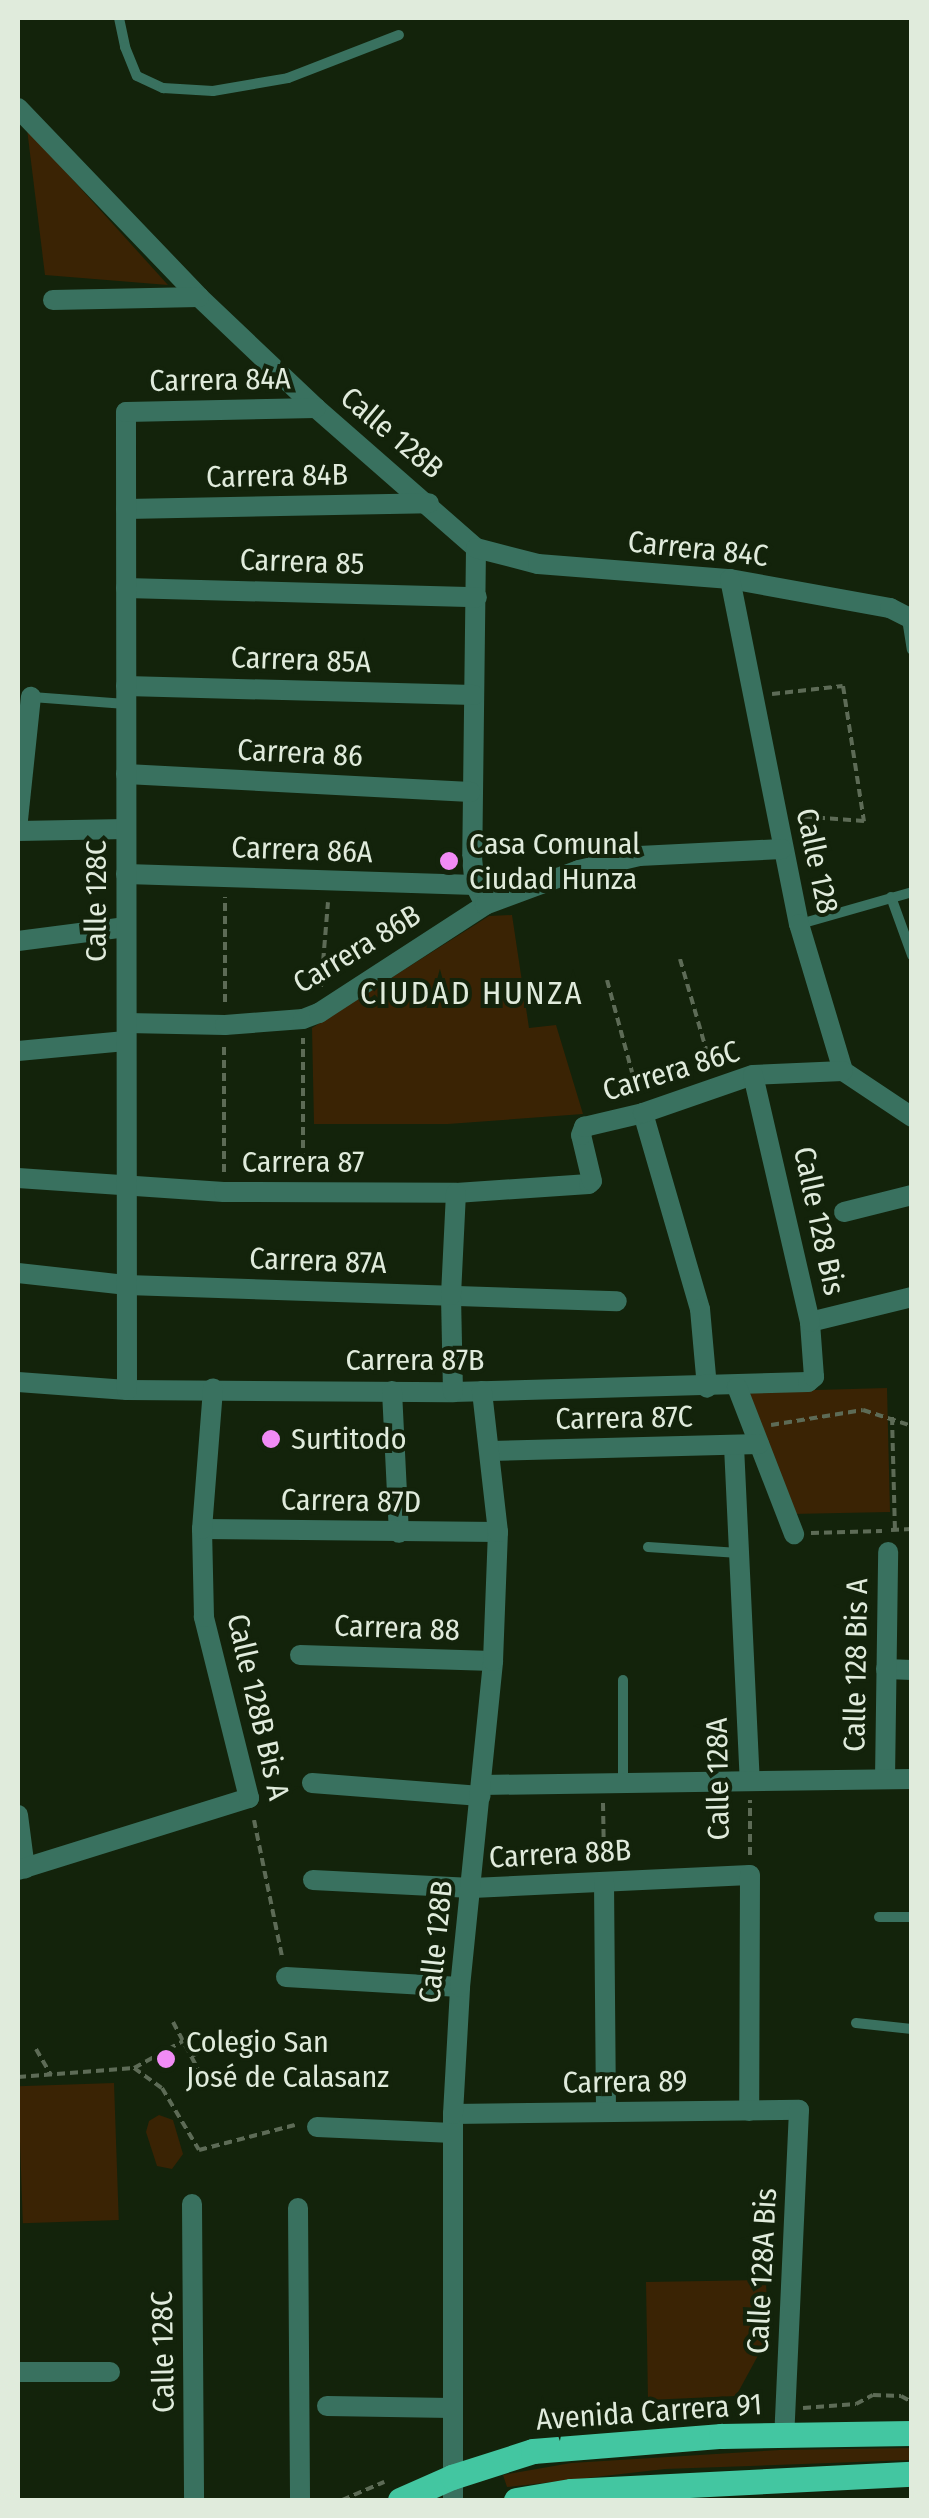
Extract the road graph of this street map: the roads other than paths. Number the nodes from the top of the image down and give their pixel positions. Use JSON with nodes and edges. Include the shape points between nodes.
{"nodes":[{"id":1,"x":120,"y":18,"type":"edge"},
{"id":2,"x":399,"y":35,"type":"dead end"},
{"id":3,"x":18,"y":108,"type":"edge"},
{"id":4,"x":199,"y":296,"type":"junction"},
{"id":5,"x":53,"y":300,"type":"dead end"},
{"id":6,"x":316,"y":408,"type":"junction"},
{"id":7,"x":126,"y":412,"type":"joint"},
{"id":8,"x":429,"y":504,"type":"junction"},
{"id":9,"x":126,"y":509,"type":"junction"},
{"id":10,"x":476,"y":548,"type":"junction"},
{"id":11,"x":730,"y":579,"type":"junction"},
{"id":12,"x":126,"y":588,"type":"junction"},
{"id":13,"x":477,"y":597,"type":"junction"},
{"id":14,"x":909,"y":618,"type":"edge"},
{"id":15,"x":912,"y":650,"type":"edge"},
{"id":16,"x":126,"y":695,"type":"junction"},
{"id":17,"x":474,"y":695,"type":"junction"},
{"id":18,"x":30,"y":697,"type":"joint"},
{"id":19,"x":126,"y":774,"type":"junction"},
{"id":20,"x":471,"y":792,"type":"junction"},
{"id":21,"x":18,"y":820,"type":"edge"},
{"id":22,"x":126,"y":828,"type":"junction"},
{"id":23,"x":18,"y":831,"type":"edge"},
{"id":24,"x":782,"y":849,"type":"junction"},
{"id":25,"x":126,"y":874,"type":"junction"},
{"id":26,"x":475,"y":884,"type":"junction"},
{"id":27,"x":912,"y":892,"type":"edge"},
{"id":28,"x":890,"y":897,"type":"junction"},
{"id":29,"x":485,"y":905,"type":"junction"},
{"id":30,"x":799,"y":924,"type":"junction"},
{"id":31,"x":126,"y":927,"type":"junction"},
{"id":32,"x":18,"y":941,"type":"edge"},
{"id":33,"x":912,"y":955,"type":"edge"},
{"id":34,"x":126,"y":1032,"type":"junction"},
{"id":35,"x":18,"y":1052,"type":"edge"},
{"id":36,"x":843,"y":1070,"type":"junction"},
{"id":37,"x":754,"y":1075,"type":"junction"},
{"id":38,"x":643,"y":1113,"type":"junction"},
{"id":39,"x":912,"y":1117,"type":"edge"},
{"id":40,"x":18,"y":1178,"type":"edge"},
{"id":41,"x":588,"y":1184,"type":"joint"},
{"id":42,"x":126,"y":1188,"type":"junction"},
{"id":43,"x":456,"y":1193,"type":"junction"},
{"id":44,"x":912,"y":1196,"type":"edge"},
{"id":45,"x":844,"y":1212,"type":"dead end"},
{"id":46,"x":18,"y":1272,"type":"edge"},
{"id":47,"x":127,"y":1285,"type":"junction"},
{"id":48,"x":451,"y":1295,"type":"junction"},
{"id":49,"x":912,"y":1297,"type":"edge"},
{"id":50,"x":617,"y":1301,"type":"dead end"},
{"id":51,"x":810,"y":1322,"type":"junction"},
{"id":52,"x":811,"y":1380,"type":"joint"},
{"id":53,"x":18,"y":1382,"type":"edge"},
{"id":54,"x":737,"y":1387,"type":"junction"},
{"id":55,"x":213,"y":1388,"type":"junction"},
{"id":56,"x":707,"y":1388,"type":"junction"},
{"id":57,"x":127,"y":1390,"type":"junction"},
{"id":58,"x":392,"y":1391,"type":"junction"},
{"id":59,"x":482,"y":1391,"type":"junction"},
{"id":60,"x":453,"y":1392,"type":"junction"},
{"id":61,"x":756,"y":1436,"type":"junction"},
{"id":62,"x":734,"y":1446,"type":"junction"},
{"id":63,"x":490,"y":1451,"type":"junction"},
{"id":64,"x":202,"y":1528,"type":"junction"},
{"id":65,"x":498,"y":1532,"type":"junction"},
{"id":66,"x":400,"y":1533,"type":"junction"},
{"id":67,"x":794,"y":1534,"type":"road end"},
{"id":68,"x":648,"y":1547,"type":"dead end"},
{"id":69,"x":888,"y":1552,"type":"dead end"},
{"id":70,"x":739,"y":1553,"type":"junction"},
{"id":71,"x":300,"y":1655,"type":"dead end"},
{"id":72,"x":493,"y":1661,"type":"junction"},
{"id":73,"x":886,"y":1670,"type":"junction"},
{"id":74,"x":912,"y":1670,"type":"edge"},
{"id":75,"x":623,"y":1680,"type":"dead end"},
{"id":76,"x":885,"y":1779,"type":"junction"},
{"id":77,"x":912,"y":1779,"type":"edge"},
{"id":78,"x":750,"y":1781,"type":"junction"},
{"id":79,"x":312,"y":1782,"type":"dead end"},
{"id":80,"x":613,"y":1783,"type":"junction"},
{"id":81,"x":482,"y":1791,"type":"junction"},
{"id":82,"x":18,"y":1815,"type":"edge"},
{"id":83,"x":21,"y":1869,"type":"edge"},
{"id":84,"x":750,"y":1875,"type":"joint"},
{"id":85,"x":314,"y":1880,"type":"dead end"},
{"id":86,"x":604,"y":1882,"type":"junction"},
{"id":87,"x":472,"y":1888,"type":"junction"},
{"id":88,"x":912,"y":1917,"type":"edge"},
{"id":89,"x":879,"y":1918,"type":"dead end"},
{"id":90,"x":286,"y":1977,"type":"road end"},
{"id":91,"x":460,"y":1988,"type":"junction"},
{"id":92,"x":856,"y":2024,"type":"dead end"},
{"id":93,"x":912,"y":2029,"type":"edge"},
{"id":94,"x":748,"y":2110,"type":"junction"},
{"id":95,"x":799,"y":2110,"type":"joint"},
{"id":96,"x":606,"y":2112,"type":"junction"},
{"id":97,"x":453,"y":2123,"type":"junction"},
{"id":98,"x":307,"y":2126,"type":"road end"},
{"id":99,"x":192,"y":2204,"type":"dead end"},
{"id":100,"x":298,"y":2208,"type":"dead end"},
{"id":101,"x":18,"y":2372,"type":"edge"},
{"id":102,"x":110,"y":2372,"type":"dead end"},
{"id":103,"x":327,"y":2406,"type":"dead end"},
{"id":104,"x":451,"y":2408,"type":"junction"},
{"id":105,"x":912,"y":2432,"type":"edge"},
{"id":106,"x":784,"y":2435,"type":"junction"},
{"id":107,"x":912,"y":2474,"type":"edge"},
{"id":108,"x":452,"y":2489,"type":"edge"},
{"id":109,"x":778,"y":2489,"type":"edge"},
{"id":110,"x":615,"y":2494,"type":"edge"},
{"id":111,"x":571,"y":2496,"type":"edge"},
{"id":112,"x":194,"y":2500,"type":"edge"},
{"id":113,"x":300,"y":2500,"type":"edge"},
{"id":114,"x":400,"y":2500,"type":"edge"},
{"id":115,"x":516,"y":2500,"type":"edge"}],
"edges":[{"from":1,"to":2,"type":"lane","via":[[138,76],[163,88],[214,91],[288,78]]},
{"from":3,"to":4,"type":"street","name":"Calle 128B"},
{"from":4,"to":5,"type":"street"},
{"from":4,"to":6,"type":"street","name":"Calle 128B"},
{"from":6,"to":7,"type":"street","name":"Carrera 84A"},
{"from":6,"to":8,"type":"street","name":"Calle 128B"},
{"from":7,"to":9,"type":"street","name":"Calle 128C"},
{"from":8,"to":9,"type":"street","name":"Carrera 84B"},
{"from":8,"to":10,"type":"street","name":"Calle 128B"},
{"from":9,"to":12,"type":"street","name":"Calle 128C"},
{"from":10,"to":11,"type":"street","name":"Carrera 84C","via":[[538,564]]},
{"from":10,"to":13,"type":"street"},
{"from":11,"to":14,"type":"street","name":"Carrera 84C","via":[[890,608]]},
{"from":11,"to":24,"type":"street","name":"Calle 128"},
{"from":12,"to":13,"type":"street","name":"Carrera 85"},
{"from":12,"to":16,"type":"street","name":"Calle 128C"},
{"from":13,"to":17,"type":"street"},
{"from":14,"to":15,"type":"lane"},
{"from":16,"to":17,"type":"street","name":"Carrera 85A"},
{"from":16,"to":18,"type":"lane"},
{"from":16,"to":19,"type":"street","name":"Calle 128C"},
{"from":17,"to":20,"type":"street"},
{"from":18,"to":21,"type":"street"},
{"from":19,"to":20,"type":"street","name":"Carrera 86"},
{"from":19,"to":22,"type":"street","name":"Calle 128C"},
{"from":20,"to":26,"type":"street"},
{"from":22,"to":23,"type":"street"},
{"from":22,"to":25,"type":"street","name":"Calle 128C"},
{"from":24,"to":29,"type":"street","name":"Carrera 86B","via":[[609,861]]},
{"from":24,"to":30,"type":"street","name":"Calle 128"},
{"from":25,"to":26,"type":"street","name":"Carrera 86A"},
{"from":25,"to":31,"type":"street","name":"Calle 128C"},
{"from":26,"to":29,"type":"street"},
{"from":27,"to":28,"type":"lane"},
{"from":28,"to":30,"type":"lane"},
{"from":28,"to":33,"type":"lane"},
{"from":29,"to":34,"type":"street","name":"Carrera 86B","via":[[311,1016]]},
{"from":30,"to":36,"type":"street","name":"Calle 128"},
{"from":31,"to":32,"type":"street"},
{"from":31,"to":34,"type":"street","name":"Calle 128C"},
{"from":34,"to":35,"type":"street","name":"Carrera 86B"},
{"from":34,"to":42,"type":"street","name":"Calle 128C"},
{"from":36,"to":37,"type":"street","name":"Carrera 86C"},
{"from":36,"to":39,"type":"street"},
{"from":37,"to":38,"type":"street","name":"Carrera 86C"},
{"from":37,"to":51,"type":"street","name":"Calle 128 Bis"},
{"from":38,"to":41,"type":"street","name":"Carrera 86C","via":[[584,1127]]},
{"from":38,"to":56,"type":"street","via":[[700,1309]]},
{"from":40,"to":42,"type":"street","name":"Carrera 87"},
{"from":41,"to":43,"type":"street","name":"Carrera 87"},
{"from":42,"to":43,"type":"street","name":"Carrera 87"},
{"from":42,"to":47,"type":"street","name":"Calle 128C"},
{"from":43,"to":48,"type":"street"},
{"from":44,"to":45,"type":"street","name":"Calle 128 Bis"},
{"from":46,"to":47,"type":"street","name":"Carrera 87A"},
{"from":47,"to":48,"type":"street","name":"Carrera 87A"},
{"from":47,"to":57,"type":"street","name":"Calle 128C"},
{"from":48,"to":50,"type":"street","name":"Carrera 87A"},
{"from":48,"to":60,"type":"street"},
{"from":49,"to":51,"type":"street"},
{"from":51,"to":52,"type":"street","name":"Calle 128 Bis"},
{"from":52,"to":54,"type":"street","name":"Carrera 87B"},
{"from":53,"to":57,"type":"street","name":"Carrera 87B"},
{"from":54,"to":56,"type":"street","name":"Carrera 87B"},
{"from":54,"to":61,"type":"street"},
{"from":55,"to":57,"type":"street","name":"Carrera 87B"},
{"from":55,"to":58,"type":"street","name":"Carrera 87B"},
{"from":55,"to":64,"type":"street","name":"Calle 128B Bis A"},
{"from":56,"to":59,"type":"street","name":"Carrera 87B"},
{"from":58,"to":60,"type":"street","name":"Carrera 87B"},
{"from":58,"to":66,"type":"street"},
{"from":59,"to":60,"type":"street","name":"Carrera 87B"},
{"from":59,"to":63,"type":"street","name":"Calle 128B"},
{"from":61,"to":62,"type":"street","name":"Carrera 87C"},
{"from":61,"to":67,"type":"street"},
{"from":62,"to":63,"type":"street","name":"Carrera 87C"},
{"from":62,"to":70,"type":"street","name":"Calle 128A"},
{"from":63,"to":65,"type":"street","name":"Calle 128B"},
{"from":64,"to":66,"type":"street","name":"Carrera 87D"},
{"from":64,"to":83,"type":"street","name":"Calle 128B Bis A","via":[[204,1617],[249,1798]]},
{"from":65,"to":66,"type":"street","name":"Carrera 87D"},
{"from":65,"to":72,"type":"street","name":"Calle 128B"},
{"from":68,"to":70,"type":"lane"},
{"from":69,"to":73,"type":"street","name":"Calle 128 Bis A"},
{"from":70,"to":78,"type":"street","name":"Calle 128A"},
{"from":71,"to":72,"type":"street","name":"Carrera 88"},
{"from":72,"to":81,"type":"street","name":"Calle 128B"},
{"from":73,"to":74,"type":"street"},
{"from":73,"to":76,"type":"street","name":"Calle 128 Bis A"},
{"from":75,"to":80,"type":"lane"},
{"from":76,"to":77,"type":"street"},
{"from":76,"to":78,"type":"street"},
{"from":78,"to":80,"type":"street"},
{"from":79,"to":81,"type":"street"},
{"from":80,"to":81,"type":"street"},
{"from":81,"to":87,"type":"street","name":"Calle 128B"},
{"from":82,"to":83,"type":"street"},
{"from":84,"to":86,"type":"street","name":"Carrera 88B"},
{"from":84,"to":94,"type":"street","name":"Calle 128A"},
{"from":85,"to":87,"type":"street","name":"Carrera 88B"},
{"from":86,"to":87,"type":"street","name":"Carrera 88B"},
{"from":86,"to":96,"type":"street"},
{"from":87,"to":91,"type":"street","name":"Calle 128B"},
{"from":88,"to":89,"type":"lane"},
{"from":90,"to":91,"type":"street"},
{"from":91,"to":97,"type":"street","name":"Calle 128B"},
{"from":92,"to":93,"type":"lane"},
{"from":94,"to":95,"type":"street","name":"Carrera 89"},
{"from":94,"to":96,"type":"street","name":"Carrera 89"},
{"from":95,"to":106,"type":"street","name":"Calle 128A Bis"},
{"from":96,"to":97,"type":"street","name":"Carrera 89"},
{"from":97,"to":98,"type":"street","name":"Carrera 89"},
{"from":97,"to":104,"type":"street","name":"Calle 128B"},
{"from":99,"to":112,"type":"street","name":"Calle 128C"},
{"from":100,"to":113,"type":"street"},
{"from":101,"to":102,"type":"street"},
{"from":103,"to":104,"type":"street"},
{"from":104,"to":108,"type":"street","name":"Calle 128B"},
{"from":105,"to":106,"type":"main road","name":"Avenida Carrera 91"},
{"from":106,"to":108,"type":"main road","name":"Avenida Carrera 91","via":[[562,2448],[514,2456]]},
{"from":107,"to":109,"type":"main road"},
{"from":108,"to":114,"type":"main road","name":"Avenida Carrera 91"},
{"from":109,"to":110,"type":"main road"},
{"from":110,"to":111,"type":"main road"},
{"from":111,"to":115,"type":"main road"}]}
